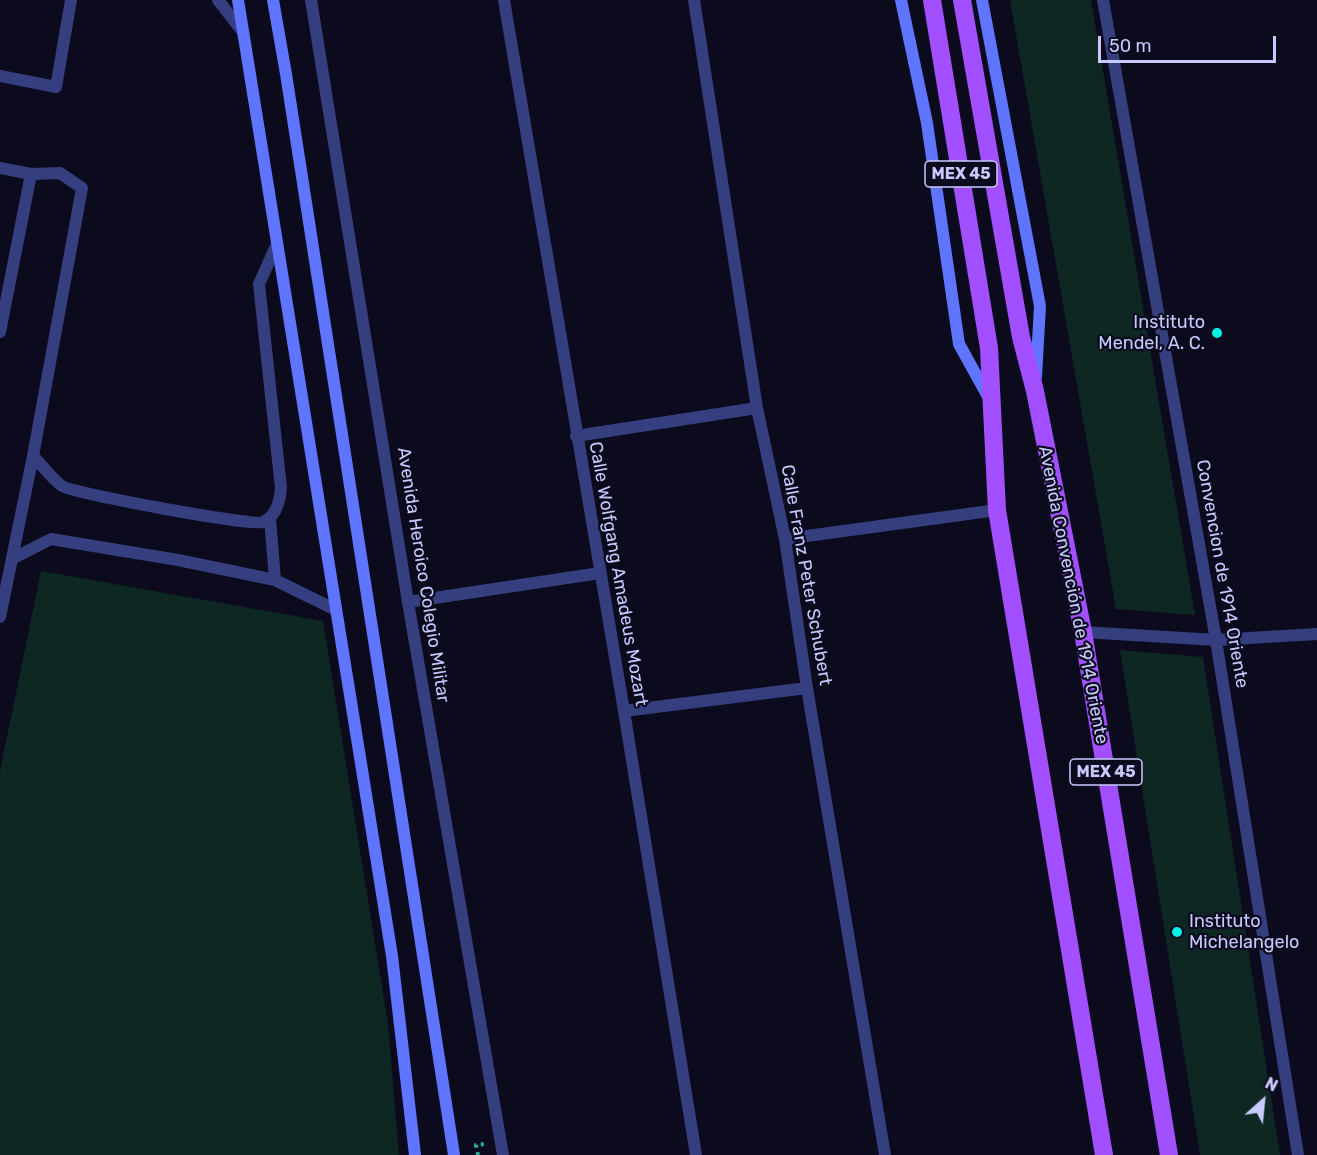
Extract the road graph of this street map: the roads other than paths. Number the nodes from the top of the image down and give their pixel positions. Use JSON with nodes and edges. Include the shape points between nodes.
{"nodes":[{"id":1,"x":71,"y":0,"type":"edge"},
{"id":2,"x":218,"y":0,"type":"edge"},
{"id":3,"x":238,"y":0,"type":"edge"},
{"id":4,"x":273,"y":0,"type":"edge"},
{"id":5,"x":311,"y":0,"type":"edge"},
{"id":6,"x":504,"y":0,"type":"edge"},
{"id":7,"x":694,"y":0,"type":"edge"},
{"id":8,"x":901,"y":0,"type":"edge"},
{"id":9,"x":932,"y":0,"type":"edge"},
{"id":10,"x":962,"y":0,"type":"edge"},
{"id":11,"x":982,"y":0,"type":"edge"},
{"id":12,"x":1103,"y":0,"type":"edge"},
{"id":13,"x":243,"y":32,"type":"junction"},
{"id":14,"x":0,"y":76,"type":"edge"},
{"id":15,"x":0,"y":168,"type":"edge"},
{"id":16,"x":31,"y":174,"type":"junction"},
{"id":17,"x":277,"y":244,"type":"junction"},
{"id":18,"x":0,"y":332,"type":"edge"},
{"id":19,"x":1035,"y":391,"type":"junction"},
{"id":20,"x":993,"y":404,"type":"junction"},
{"id":21,"x":757,"y":408,"type":"junction"},
{"id":22,"x":576,"y":436,"type":"junction"},
{"id":23,"x":33,"y":456,"type":"junction"},
{"id":24,"x":997,"y":510,"type":"junction"},
{"id":25,"x":270,"y":518,"type":"junction"},
{"id":26,"x":785,"y":539,"type":"junction"},
{"id":27,"x":12,"y":559,"type":"junction"},
{"id":28,"x":600,"y":573,"type":"junction"},
{"id":29,"x":275,"y":579,"type":"junction"},
{"id":30,"x":408,"y":602,"type":"junction"},
{"id":31,"x":336,"y":610,"type":"junction"},
{"id":32,"x":0,"y":616,"type":"edge"},
{"id":33,"x":1083,"y":632,"type":"junction"},
{"id":34,"x":1317,"y":634,"type":"edge"},
{"id":35,"x":1216,"y":640,"type":"junction"},
{"id":36,"x":807,"y":688,"type":"junction"},
{"id":37,"x":624,"y":711,"type":"junction"},
{"id":38,"x":415,"y":1155,"type":"edge"},
{"id":39,"x":454,"y":1155,"type":"edge"},
{"id":40,"x":503,"y":1155,"type":"edge"},
{"id":41,"x":696,"y":1155,"type":"edge"},
{"id":42,"x":885,"y":1155,"type":"edge"},
{"id":43,"x":1104,"y":1155,"type":"edge"},
{"id":44,"x":1169,"y":1155,"type":"edge"},
{"id":45,"x":1298,"y":1155,"type":"edge"}],
"edges":[{"from":1,"to":14,"type":"street","via":[[56,87]]},
{"from":2,"to":13,"type":"street"},
{"from":3,"to":13,"type":"street"},
{"from":4,"to":39,"type":"street"},
{"from":5,"to":30,"type":"street","name":"Avenida Heroico Colegio Militar"},
{"from":6,"to":22,"type":"street","name":"Calle Wolfgang Amadeus Mozart"},
{"from":7,"to":21,"type":"street","name":"Calle Franz Peter Schubert"},
{"from":8,"to":20,"type":"street","via":[[927,123],[959,344]]},
{"from":9,"to":20,"type":"main road","number":"MEX 45","via":[[989,348]]},
{"from":10,"to":19,"type":"main road","name":"Avenida Convención de 1914 Oriente","number":"MEX 45","via":[[1021,337]]},
{"from":11,"to":19,"type":"street","name":"Avenida Convención de 1914 Oriente","via":[[1040,306]]},
{"from":12,"to":35,"type":"street","name":"Convencion de 1914 Oriente"},
{"from":13,"to":17,"type":"street"},
{"from":15,"to":16,"type":"street"},
{"from":16,"to":18,"type":"street"},
{"from":16,"to":23,"type":"street","via":[[60,173],[82,188]]},
{"from":17,"to":25,"type":"street","via":[[259,284],[281,488],[280,503]]},
{"from":17,"to":31,"type":"street"},
{"from":19,"to":33,"type":"main road","name":"Avenida Convención de 1914 Oriente","number":"MEX 45"},
{"from":20,"to":24,"type":"main road","number":"MEX 45"},
{"from":21,"to":22,"type":"street"},
{"from":21,"to":26,"type":"street","name":"Calle Franz Peter Schubert"},
{"from":22,"to":28,"type":"street","name":"Calle Wolfgang Amadeus Mozart"},
{"from":23,"to":25,"type":"street","via":[[63,487],[202,516],[261,524]]},
{"from":23,"to":27,"type":"street"},
{"from":24,"to":26,"type":"street"},
{"from":24,"to":43,"type":"main road","number":"MEX 45"},
{"from":25,"to":29,"type":"street"},
{"from":26,"to":36,"type":"street","name":"Calle Franz Peter Schubert"},
{"from":27,"to":29,"type":"street","via":[[51,539]]},
{"from":27,"to":32,"type":"street"},
{"from":28,"to":30,"type":"street"},
{"from":28,"to":37,"type":"street","name":"Calle Wolfgang Amadeus Mozart"},
{"from":29,"to":31,"type":"street"},
{"from":30,"to":40,"type":"street","name":"Avenida Heroico Colegio Militar"},
{"from":31,"to":38,"type":"street","via":[[392,957]]},
{"from":33,"to":35,"type":"street"},
{"from":33,"to":44,"type":"main road","name":"Avenida Convención de 1914 Oriente","number":"MEX 45"},
{"from":34,"to":35,"type":"street"},
{"from":35,"to":45,"type":"street","name":"Convencion de 1914 Oriente"},
{"from":36,"to":37,"type":"street"},
{"from":36,"to":42,"type":"street","name":"Calle Franz Peter Schubert"},
{"from":37,"to":41,"type":"street","name":"Calle Wolfgang Amadeus Mozart"}]}
